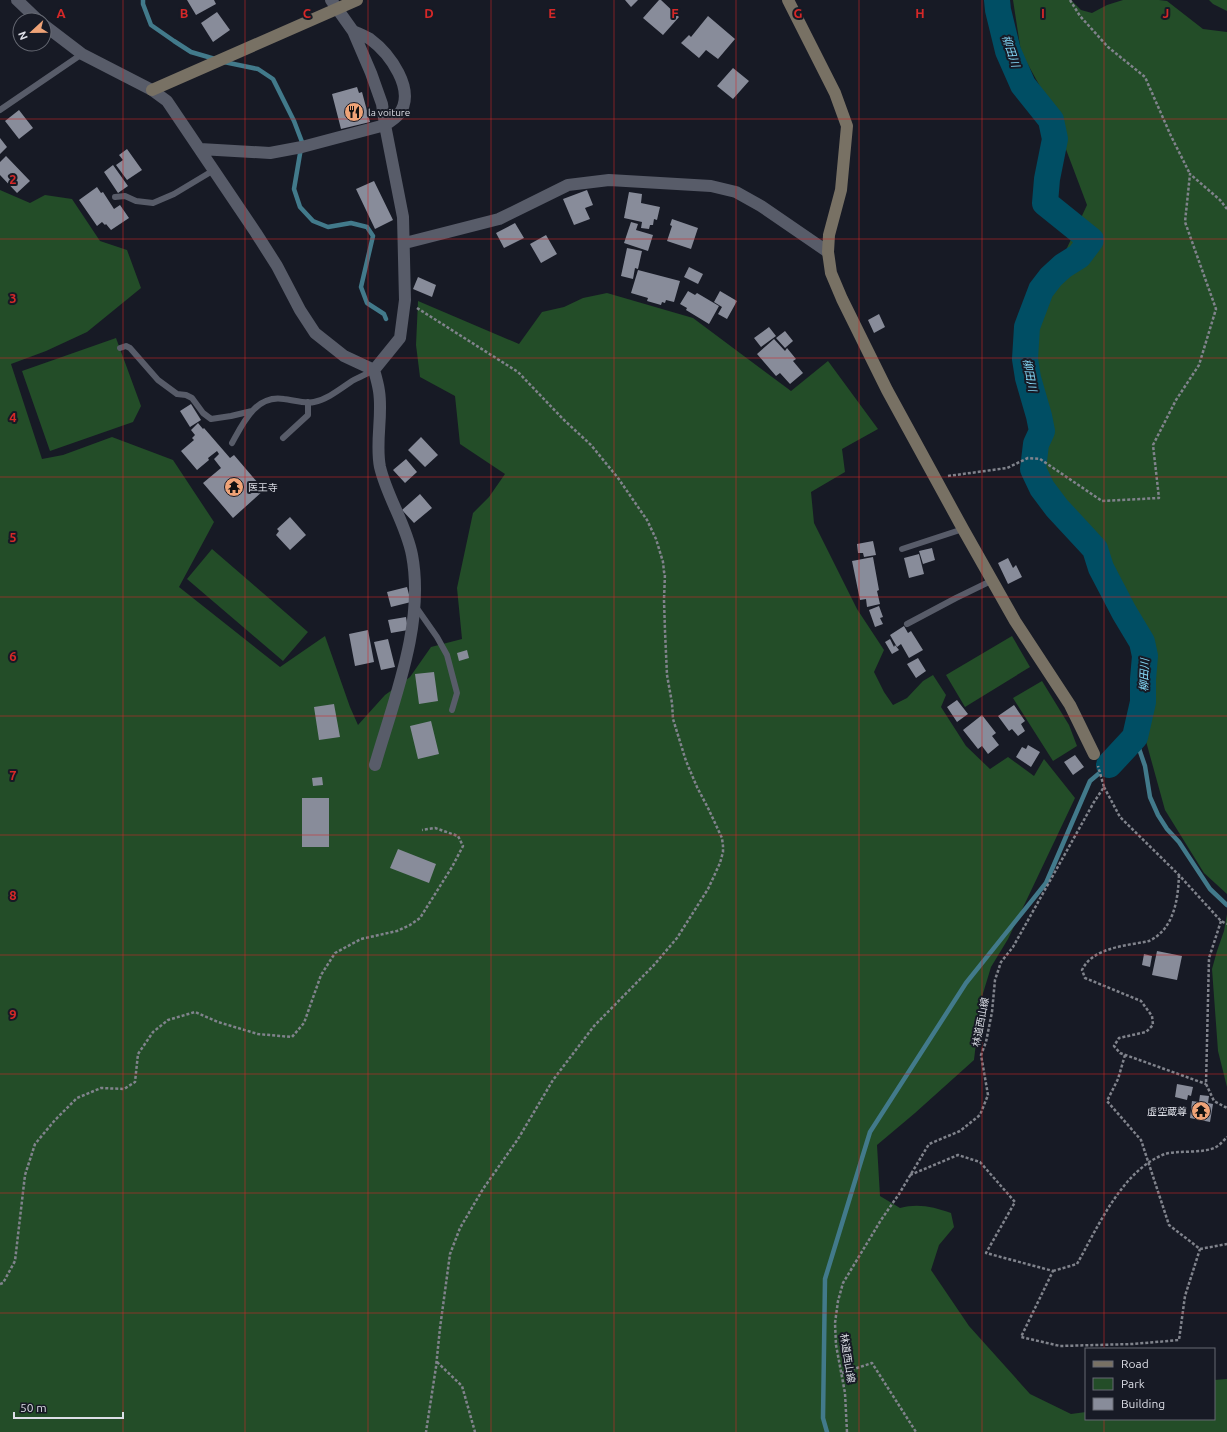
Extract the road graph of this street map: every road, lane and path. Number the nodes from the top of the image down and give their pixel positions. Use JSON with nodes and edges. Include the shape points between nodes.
{"nodes":[{"id":1,"x":17,"y":0,"type":"edge"},
{"id":2,"x":357,"y":0,"type":"edge"},
{"id":3,"x":788,"y":0,"type":"edge"},
{"id":4,"x":1070,"y":0,"type":"edge"},
{"id":5,"x":334,"y":5,"type":"edge"},
{"id":6,"x":30,"y":12,"type":"edge"},
{"id":7,"x":52,"y":31,"type":"edge"},
{"id":8,"x":353,"y":31,"type":"junction"},
{"id":9,"x":82,"y":54,"type":"junction"},
{"id":10,"x":152,"y":90,"type":"junction"},
{"id":11,"x":0,"y":110,"type":"edge"},
{"id":12,"x":385,"y":125,"type":"junction"},
{"id":13,"x":200,"y":149,"type":"junction"},
{"id":14,"x":214,"y":170,"type":"junction"},
{"id":15,"x":1190,"y":174,"type":"junction"},
{"id":16,"x":115,"y":197,"type":"dead end"},
{"id":17,"x":1227,"y":209,"type":"edge"},
{"id":18,"x":405,"y":243,"type":"junction"},
{"id":19,"x":828,"y":252,"type":"junction"},
{"id":20,"x":405,"y":300,"type":"junction"},
{"id":21,"x":120,"y":348,"type":"dead end"},
{"id":22,"x":374,"y":370,"type":"junction"},
{"id":23,"x":308,"y":402,"type":"junction"},
{"id":24,"x":252,"y":411,"type":"junction"},
{"id":25,"x":283,"y":438,"type":"dead end"},
{"id":26,"x":232,"y":443,"type":"dead end"},
{"id":27,"x":935,"y":478,"type":"junction"},
{"id":28,"x":963,"y":529,"type":"junction"},
{"id":29,"x":902,"y":548,"type":"dead end"},
{"id":30,"x":993,"y":580,"type":"junction"},
{"id":31,"x":414,"y":605,"type":"junction"},
{"id":32,"x":907,"y":624,"type":"dead end"},
{"id":33,"x":452,"y":710,"type":"dead end"},
{"id":34,"x":1094,"y":754,"type":"joint"},
{"id":35,"x":374,"y":765,"type":"dead end"},
{"id":36,"x":1104,"y":787,"type":"junction"},
{"id":37,"x":422,"y":830,"type":"dead end"},
{"id":38,"x":1179,"y":875,"type":"junction"},
{"id":39,"x":1221,"y":921,"type":"junction"},
{"id":40,"x":1227,"y":924,"type":"edge"},
{"id":41,"x":1125,"y":1055,"type":"junction"},
{"id":42,"x":1206,"y":1084,"type":"junction"},
{"id":43,"x":1227,"y":1108,"type":"edge"},
{"id":44,"x":1227,"y":1137,"type":"edge"},
{"id":45,"x":1149,"y":1163,"type":"junction"},
{"id":46,"x":910,"y":1175,"type":"junction"},
{"id":47,"x":1227,"y":1244,"type":"edge"},
{"id":48,"x":1200,"y":1249,"type":"junction"},
{"id":49,"x":1053,"y":1271,"type":"junction"},
{"id":50,"x":0,"y":1284,"type":"edge"},
{"id":51,"x":437,"y":1362,"type":"junction"},
{"id":52,"x":842,"y":1373,"type":"junction"},
{"id":53,"x":426,"y":1432,"type":"edge"},
{"id":54,"x":475,"y":1432,"type":"edge"},
{"id":55,"x":847,"y":1432,"type":"edge"},
{"id":56,"x":916,"y":1432,"type":"edge"}],
"edges":[{"from":1,"to":6,"type":"street"},
{"from":2,"to":5,"type":"street"},
{"from":3,"to":19,"type":"street","via":[[835,93],[847,126],[841,190],[829,235]]},
{"from":4,"to":15,"type":"path","via":[[1080,16],[1108,47],[1145,78]]},
{"from":5,"to":8,"type":"street"},
{"from":5,"to":10,"type":"street"},
{"from":7,"to":9,"type":"street"},
{"from":8,"to":12,"type":"street","via":[[382,104]]},
{"from":8,"to":12,"type":"street","via":[[369,39],[390,59],[404,87],[405,100],[400,113]]},
{"from":9,"to":10,"type":"street"},
{"from":9,"to":11,"type":"lane"},
{"from":10,"to":13,"type":"street","via":[[167,101]]},
{"from":12,"to":13,"type":"street","via":[[270,153]]},
{"from":12,"to":18,"type":"street","via":[[404,217]]},
{"from":13,"to":14,"type":"street"},
{"from":14,"to":16,"type":"lane","via":[[174,194],[153,203],[136,201],[125,196]]},
{"from":14,"to":22,"type":"street","via":[[261,240],[315,333],[344,356]]},
{"from":15,"to":17,"type":"path"},
{"from":15,"to":27,"type":"path","via":[[1185,222],[1216,310],[1199,365],[1176,400],[1153,445],[1159,498],[1102,501],[1040,459],[1028,458],[1008,468]]},
{"from":18,"to":19,"type":"street","via":[[499,219],[568,185],[609,180],[711,186],[736,192]]},
{"from":18,"to":20,"type":"street"},
{"from":19,"to":27,"type":"street","via":[[831,273],[842,299],[887,390]]},
{"from":20,"to":22,"type":"street","via":[[400,338]]},
{"from":20,"to":51,"type":"path","via":[[518,372],[591,445],[647,520],[656,539],[665,573],[667,675],[673,719],[688,766],[718,827],[724,846],[720,863],[708,889],[688,921],[654,965],[594,1026],[553,1080],[460,1228],[450,1254]]},
{"from":21,"to":24,"type":"lane","via":[[130,348],[158,380],[177,394],[192,398],[211,419]]},
{"from":22,"to":23,"type":"lane","via":[[325,398],[313,403]]},
{"from":22,"to":31,"type":"street","via":[[380,392],[380,465],[387,491],[412,556]]},
{"from":23,"to":24,"type":"lane","via":[[271,398]]},
{"from":23,"to":25,"type":"lane","via":[[308,415]]},
{"from":24,"to":26,"type":"lane","via":[[244,420]]},
{"from":27,"to":28,"type":"street"},
{"from":28,"to":29,"type":"lane"},
{"from":28,"to":30,"type":"street"},
{"from":30,"to":32,"type":"lane"},
{"from":30,"to":34,"type":"street","via":[[1015,621],[1070,705]]},
{"from":31,"to":33,"type":"lane","via":[[447,656],[458,693]]},
{"from":31,"to":35,"type":"street","via":[[408,653]]},
{"from":34,"to":36,"type":"path"},
{"from":36,"to":38,"type":"path","via":[[1120,817]]},
{"from":36,"to":46,"type":"path","name":"林道西山線","via":[[1013,947],[1000,962],[986,1042],[981,1055],[988,1095],[980,1115],[960,1131],[929,1144]]},
{"from":37,"to":50,"type":"path","via":[[435,828],[458,836],[463,846],[438,890],[420,918],[410,925],[397,931],[361,939],[335,953],[321,975],[304,1023],[292,1037],[258,1034],[195,1012],[168,1020],[153,1032],[138,1054],[135,1082],[124,1089],[101,1088],[77,1098],[55,1120],[35,1144],[25,1175],[15,1260],[3,1283]]},
{"from":38,"to":39,"type":"path"},
{"from":38,"to":41,"type":"path","via":[[1175,907],[1169,923],[1155,938],[1106,950],[1093,956],[1082,970],[1085,978],[1141,1001],[1152,1016],[1153,1025],[1146,1032],[1119,1038],[1114,1046]]},
{"from":39,"to":40,"type":"path"},
{"from":39,"to":42,"type":"path","via":[[1209,958]]},
{"from":41,"to":42,"type":"path"},
{"from":41,"to":45,"type":"path","via":[[1118,1079],[1107,1101],[1141,1140]]},
{"from":42,"to":43,"type":"path","via":[[1214,1101]]},
{"from":44,"to":45,"type":"path","via":[[1216,1147],[1165,1154]]},
{"from":45,"to":48,"type":"path","via":[[1169,1225]]},
{"from":45,"to":49,"type":"path","via":[[1133,1175],[1108,1208],[1077,1264]]},
{"from":46,"to":49,"type":"path","via":[[958,1155],[980,1162],[1015,1202],[986,1253]]},
{"from":46,"to":52,"type":"path","name":"林道西山線","via":[[843,1283],[835,1323],[836,1345]]},
{"from":47,"to":48,"type":"path"},
{"from":48,"to":49,"type":"path","via":[[1185,1296],[1179,1340],[1060,1346],[1021,1337]]},
{"from":51,"to":53,"type":"path"},
{"from":51,"to":54,"type":"path","via":[[462,1386]]},
{"from":52,"to":55,"type":"path","name":"林道西山線"},
{"from":52,"to":56,"type":"path","via":[[872,1364]]}]}
